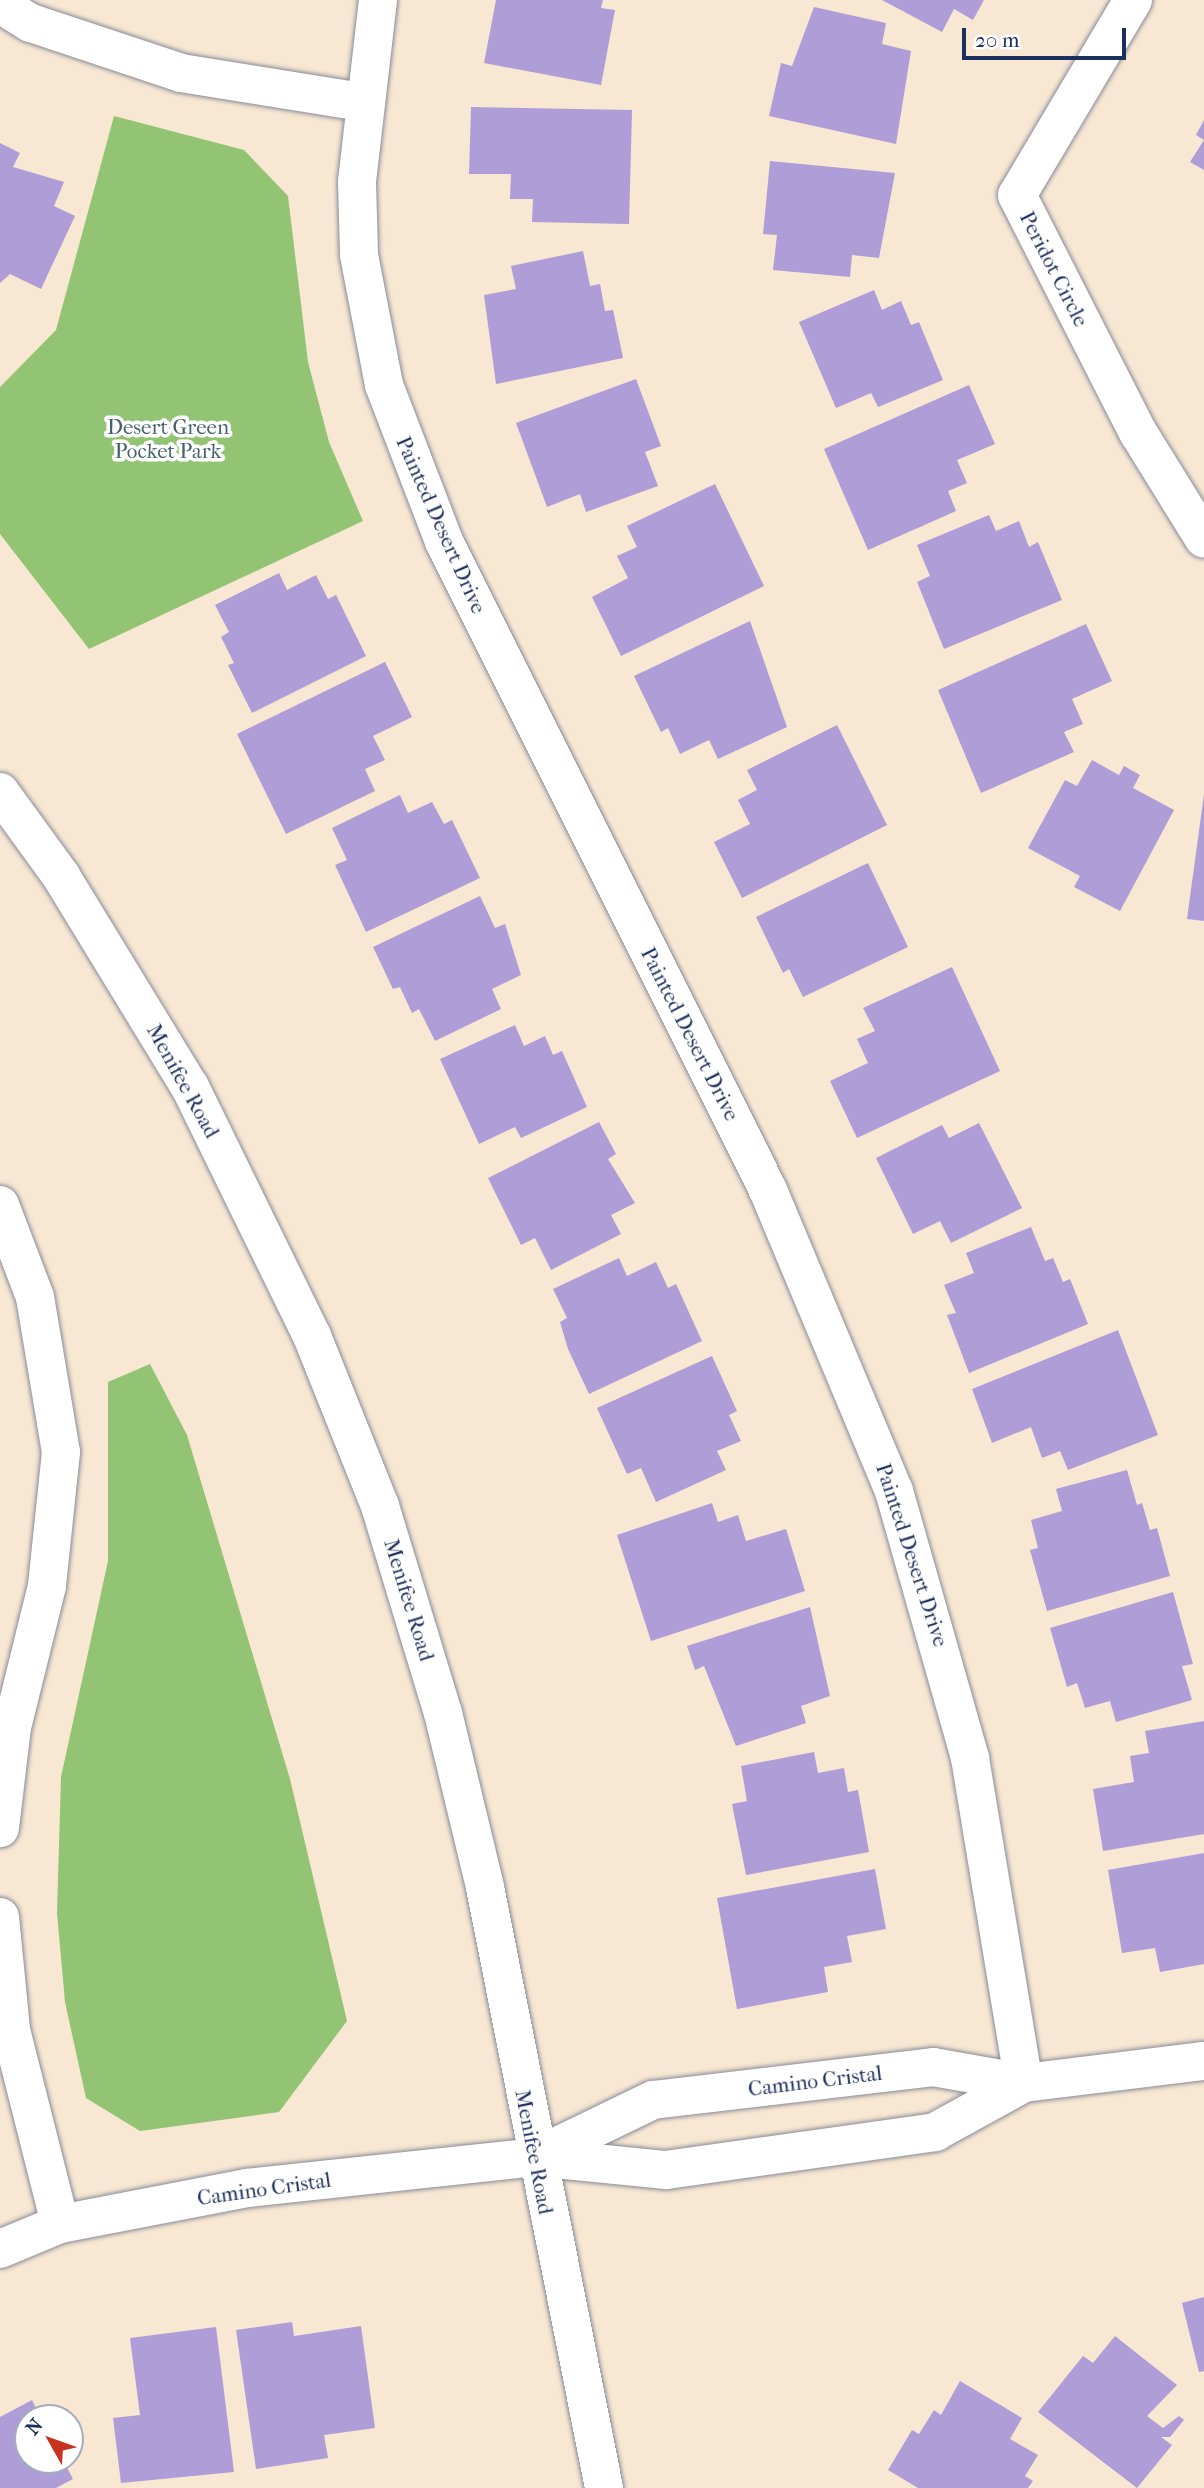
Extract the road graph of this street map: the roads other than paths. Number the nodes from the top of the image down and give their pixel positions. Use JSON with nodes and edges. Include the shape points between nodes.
{"nodes":[{"id":1,"x":378,"y":0,"type":"edge"},
{"id":2,"x":1133,"y":0,"type":"edge"},
{"id":3,"x":0,"y":4,"type":"edge"},
{"id":4,"x":362,"y":102,"type":"junction"},
{"id":5,"x":1204,"y":539,"type":"edge"},
{"id":6,"x":0,"y":792,"type":"edge"},
{"id":7,"x":0,"y":1205,"type":"edge"},
{"id":8,"x":0,"y":1828,"type":"edge"},
{"id":9,"x":0,"y":1917,"type":"edge"},
{"id":10,"x":1204,"y":2061,"type":"edge"},
{"id":11,"x":1024,"y":2083,"type":"junction"},
{"id":12,"x":535,"y":2157,"type":"junction"},
{"id":13,"x":60,"y":2224,"type":"junction"},
{"id":14,"x":0,"y":2249,"type":"edge"},
{"id":15,"x":604,"y":2488,"type":"edge"}],
"edges":[{"from":1,"to":4,"type":"street","name":"Painted Desert Drive"},
{"from":2,"to":5,"type":"street","name":"Peridot Circle","via":[[1017,195],[1139,434]]},
{"from":3,"to":4,"type":"street","via":[[31,23],[181,73]]},
{"from":4,"to":11,"type":"street","name":"Painted Desert Drive","via":[[359,255],[368,318],[408,459],[768,1190],[894,1491],[970,1758]]},
{"from":6,"to":12,"type":"street","name":"Menifee Road","via":[[61,876],[190,1087],[312,1336],[380,1506],[469,1820]]},
{"from":7,"to":8,"type":"street","via":[[35,1297],[61,1452],[47,1586],[12,1727]]},
{"from":9,"to":13,"type":"street","via":[[11,2029]]},
{"from":10,"to":11,"type":"street","name":"Camino Cristal"},
{"from":11,"to":12,"type":"street","name":"Camino Cristal","via":[[935,2132],[666,2170]]},
{"from":11,"to":12,"type":"street","name":"Camino Cristal","via":[[933,2067],[653,2100]]},
{"from":12,"to":13,"type":"street","name":"Camino Cristal","via":[[247,2188]]},
{"from":12,"to":15,"type":"street","name":"Menifee Road"},
{"from":13,"to":14,"type":"street","name":"Camino Cristal"}]}
